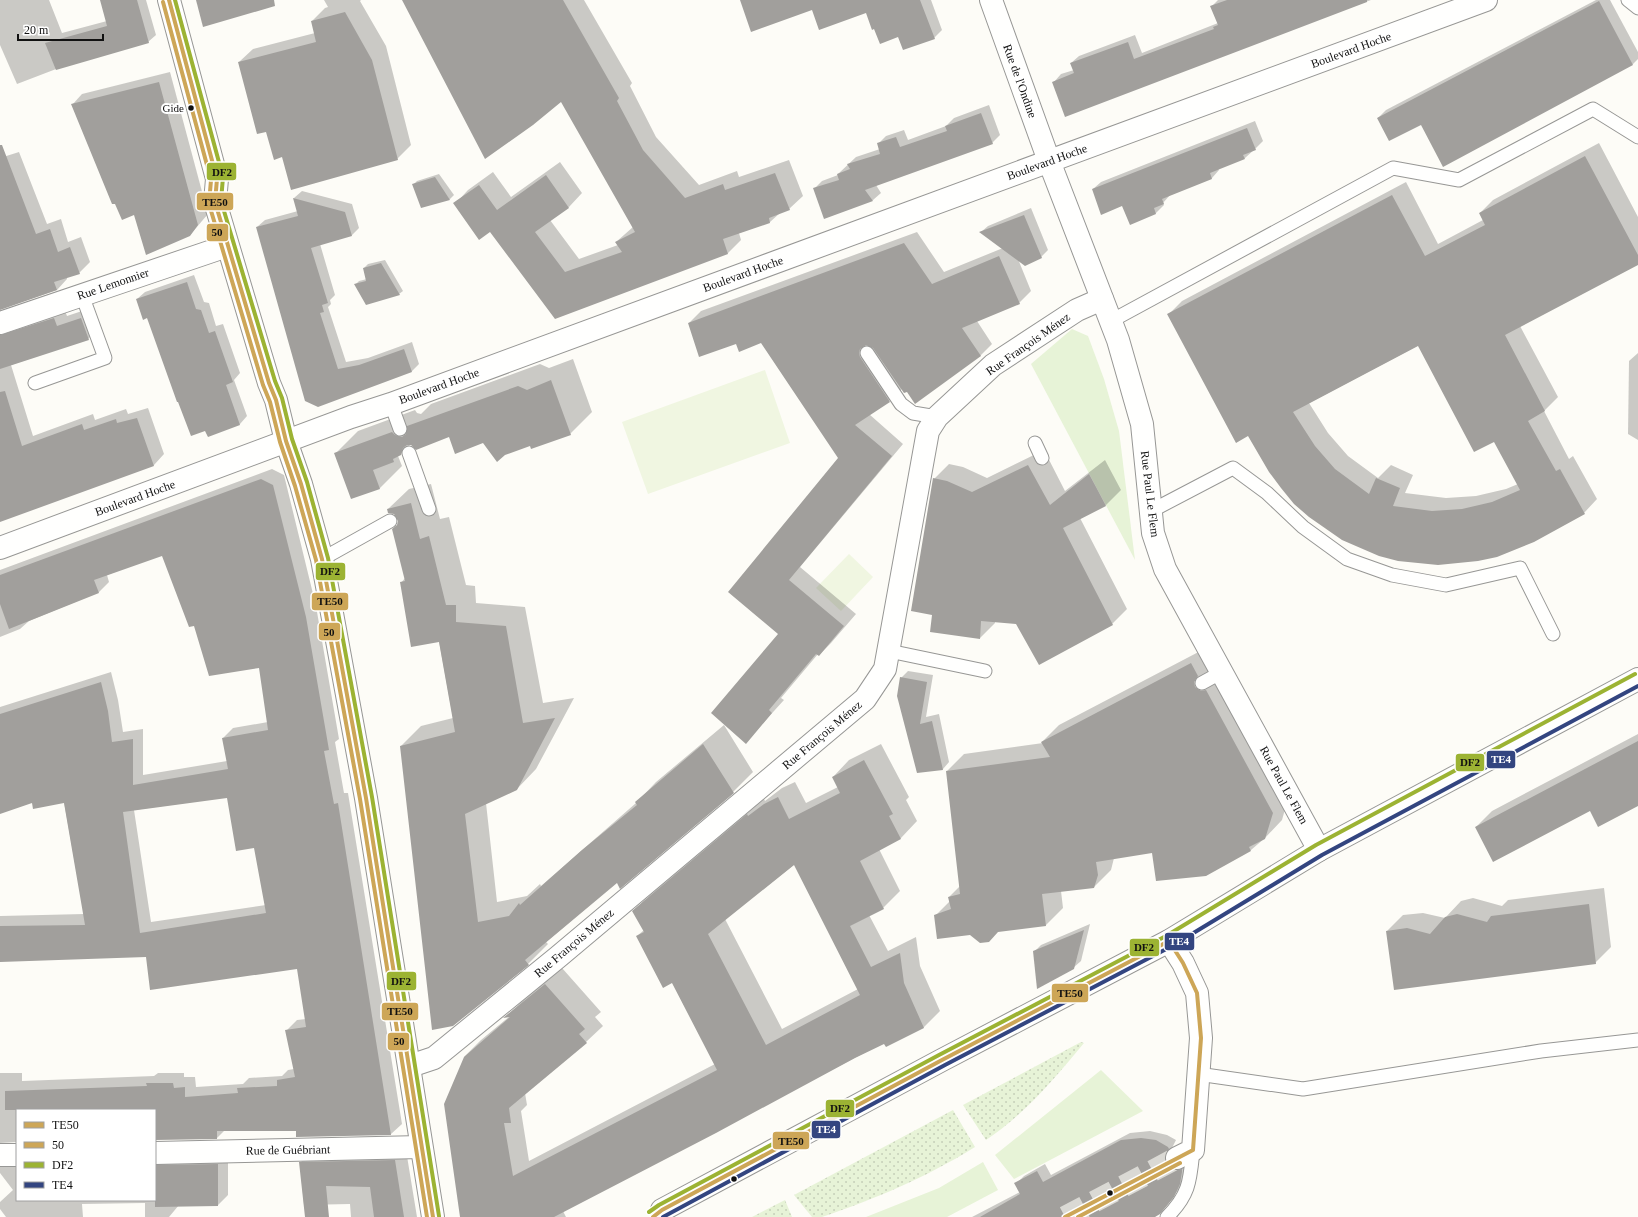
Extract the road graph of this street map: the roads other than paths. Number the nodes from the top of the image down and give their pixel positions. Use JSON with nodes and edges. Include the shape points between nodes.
{"nodes":[{"id":1,"x":169,"y":0,"type":"edge"},
{"id":2,"x":991,"y":0,"type":"edge"},
{"id":3,"x":1486,"y":0,"type":"edge"},
{"id":4,"x":1628,"y":0,"type":"edge"},
{"id":5,"x":1638,"y":8,"type":"edge"},
{"id":6,"x":1638,"y":137,"type":"edge"},
{"id":7,"x":1049,"y":161,"type":"junction"},
{"id":8,"x":227,"y":246,"type":"junction"},
{"id":9,"x":82,"y":295,"type":"junction"},
{"id":10,"x":1102,"y":299,"type":"junction"},
{"id":11,"x":1111,"y":321,"type":"junction"},
{"id":12,"x":0,"y":323,"type":"edge"},
{"id":13,"x":867,"y":353,"type":"dead end"},
{"id":14,"x":35,"y":383,"type":"dead end"},
{"id":15,"x":391,"y":404,"type":"junction"},
{"id":16,"x":937,"y":417,"type":"junction"},
{"id":17,"x":400,"y":429,"type":"dead end"},
{"id":18,"x":286,"y":442,"type":"junction"},
{"id":19,"x":1035,"y":443,"type":"dead end"},
{"id":20,"x":409,"y":453,"type":"dead end"},
{"id":21,"x":1042,"y":458,"type":"dead end"},
{"id":22,"x":430,"y":509,"type":"dead end"},
{"id":23,"x":1151,"y":511,"type":"junction"},
{"id":24,"x":390,"y":521,"type":"dead end"},
{"id":25,"x":0,"y":548,"type":"edge"},
{"id":26,"x":322,"y":559,"type":"junction"},
{"id":27,"x":1552,"y":634,"type":"dead end"},
{"id":28,"x":889,"y":652,"type":"junction"},
{"id":29,"x":985,"y":671,"type":"dead end"},
{"id":30,"x":1222,"y":672,"type":"junction"},
{"id":31,"x":1638,"y":679,"type":"edge"},
{"id":32,"x":1202,"y":683,"type":"dead end"},
{"id":33,"x":1319,"y":850,"type":"junction"},
{"id":34,"x":1169,"y":941,"type":"junction"},
{"id":35,"x":1638,"y":1040,"type":"edge"},
{"id":36,"x":410,"y":1066,"type":"junction"},
{"id":37,"x":1198,"y":1074,"type":"junction"},
{"id":38,"x":421,"y":1147,"type":"junction"},
{"id":39,"x":156,"y":1153,"type":"edge"},
{"id":40,"x":1185,"y":1154,"type":"joint"},
{"id":41,"x":0,"y":1155,"type":"edge"},
{"id":42,"x":16,"y":1155,"type":"edge"},
{"id":43,"x":658,"y":1213,"type":"edge"},
{"id":44,"x":433,"y":1217,"type":"edge"},
{"id":45,"x":1167,"y":1217,"type":"edge"}],
"edges":[{"from":1,"to":8,"type":"street","via":[[217,178],[215,202]]},
{"from":2,"to":7,"type":"street","name":"Rue de l'Ondine"},
{"from":3,"to":7,"type":"street","name":"Boulevard Hoche"},
{"from":4,"to":5,"type":"lane"},
{"from":6,"to":11,"type":"lane","via":[[1594,110],[1459,180],[1393,168]]},
{"from":7,"to":10,"type":"street","name":"Rue Paul Le Flem"},
{"from":7,"to":15,"type":"street","name":"Boulevard Hoche"},
{"from":8,"to":9,"type":"street","name":"Rue Lemonnier"},
{"from":8,"to":18,"type":"street","via":[[276,400]]},
{"from":9,"to":12,"type":"street","name":"Rue Lemonnier"},
{"from":9,"to":14,"type":"lane","via":[[105,358]]},
{"from":10,"to":11,"type":"street","name":"Rue Paul Le Flem"},
{"from":10,"to":16,"type":"street","name":"Rue François Ménez","via":[[1077,310],[994,365]]},
{"from":11,"to":23,"type":"street","name":"Rue Paul Le Flem","via":[[1142,424]]},
{"from":13,"to":16,"type":"lane","via":[[901,404],[913,413]]},
{"from":15,"to":17,"type":"lane"},
{"from":15,"to":18,"type":"street","name":"Boulevard Hoche"},
{"from":16,"to":28,"type":"street","name":"Rue François Ménez","via":[[928,431]]},
{"from":18,"to":25,"type":"street","name":"Boulevard Hoche"},
{"from":18,"to":26,"type":"street"},
{"from":19,"to":21,"type":"lane"},
{"from":20,"to":22,"type":"lane"},
{"from":23,"to":27,"type":"lane","via":[[1233,468],[1267,493],[1303,527],[1347,559],[1392,575],[1446,585],[1520,568]]},
{"from":23,"to":30,"type":"street","name":"Rue Paul Le Flem","via":[[1153,533],[1165,569]]},
{"from":24,"to":26,"type":"lane"},
{"from":26,"to":36,"type":"street","via":[[366,798]]},
{"from":28,"to":29,"type":"lane"},
{"from":28,"to":36,"type":"street","name":"Rue François Ménez","via":[[885,669],[865,699],[434,1058]]},
{"from":30,"to":32,"type":"lane"},
{"from":30,"to":33,"type":"street","name":"Rue Paul Le Flem"},
{"from":31,"to":33,"type":"street"},
{"from":33,"to":34,"type":"street"},
{"from":34,"to":37,"type":"street","via":[[1197,993],[1201,1038]]},
{"from":34,"to":43,"type":"street"},
{"from":35,"to":37,"type":"lane","via":[[1541,1051],[1303,1089]]},
{"from":36,"to":38,"type":"street"},
{"from":37,"to":40,"type":"street"},
{"from":38,"to":39,"type":"street","name":"Rue de Guébriant"},
{"from":38,"to":44,"type":"street"},
{"from":40,"to":45,"type":"lane","via":[[1190,1182],[1184,1198]]},
{"from":41,"to":42,"type":"street"}]}
